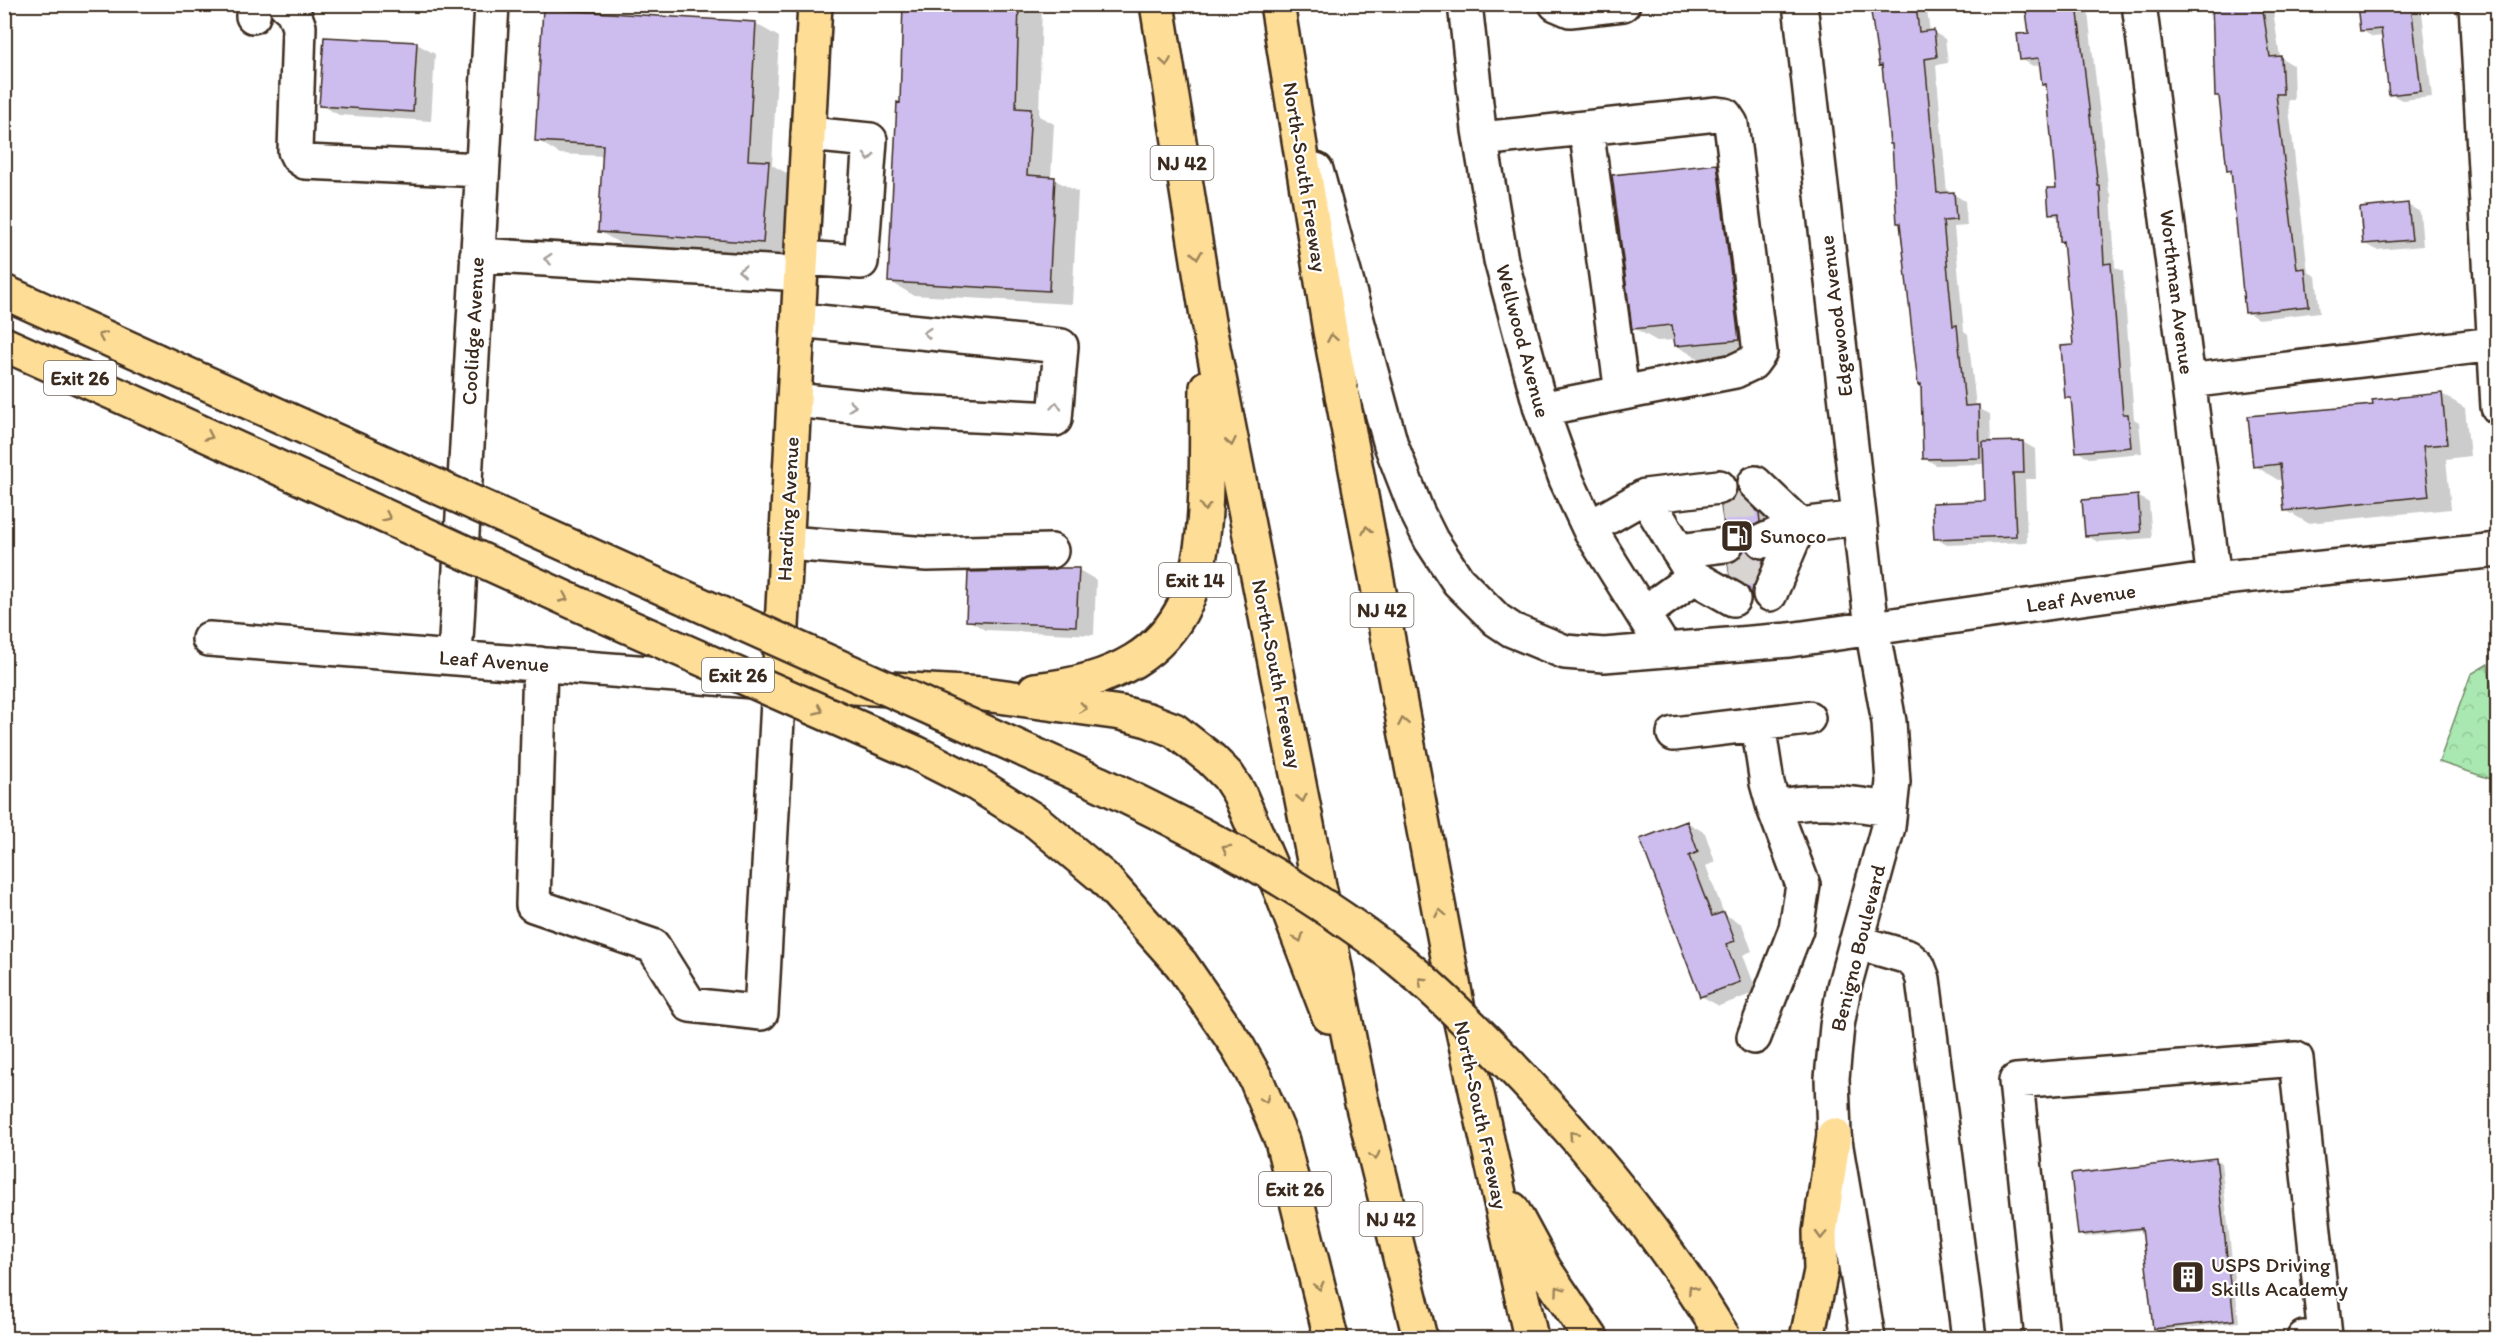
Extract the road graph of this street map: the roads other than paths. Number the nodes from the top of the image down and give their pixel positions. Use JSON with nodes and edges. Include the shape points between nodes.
{"nodes":[{"id":1,"x":285,"y":4,"type":"edge"},
{"id":2,"x":492,"y":4,"type":"edge"},
{"id":3,"x":815,"y":4,"type":"edge"},
{"id":4,"x":1157,"y":4,"type":"edge"},
{"id":5,"x":1276,"y":4,"type":"edge"},
{"id":6,"x":1465,"y":4,"type":"edge"},
{"id":7,"x":1556,"y":4,"type":"edge"},
{"id":8,"x":1623,"y":4,"type":"edge"},
{"id":9,"x":1800,"y":4,"type":"edge"},
{"id":10,"x":2139,"y":4,"type":"edge"},
{"id":11,"x":2476,"y":4,"type":"edge"},
{"id":12,"x":1282,"y":41,"type":"junction"},
{"id":13,"x":1586,"y":128,"type":"junction"},
{"id":14,"x":808,"y":134,"type":"junction"},
{"id":15,"x":1480,"y":139,"type":"junction"},
{"id":16,"x":482,"y":170,"type":"junction"},
{"id":17,"x":477,"y":255,"type":"junction"},
{"id":18,"x":801,"y":266,"type":"junction"},
{"id":19,"x":4,"y":292,"type":"edge"},
{"id":20,"x":798,"y":320,"type":"junction"},
{"id":21,"x":1208,"y":322,"type":"junction"},
{"id":22,"x":4,"y":344,"type":"edge"},
{"id":23,"x":2494,"y":344,"type":"junction"},
{"id":24,"x":2188,"y":381,"type":"junction"},
{"id":25,"x":1623,"y":393,"type":"junction"},
{"id":26,"x":794,"y":400,"type":"junction"},
{"id":27,"x":2498,"y":407,"type":"edge"},
{"id":28,"x":1540,"y":409,"type":"junction"},
{"id":29,"x":1756,"y":492,"type":"tunnel mouth"},
{"id":30,"x":1720,"y":495,"type":"tunnel mouth"},
{"id":31,"x":1650,"y":504,"type":"junction"},
{"id":32,"x":1859,"y":518,"type":"junction"},
{"id":33,"x":1799,"y":525,"type":"junction"},
{"id":34,"x":1589,"y":528,"type":"junction"},
{"id":35,"x":787,"y":543,"type":"junction"},
{"id":36,"x":2498,"y":550,"type":"edge"},
{"id":37,"x":1051,"y":551,"type":"dead end"},
{"id":38,"x":1687,"y":564,"type":"junction"},
{"id":39,"x":2214,"y":579,"type":"junction"},
{"id":40,"x":1643,"y":614,"type":"junction"},
{"id":41,"x":1872,"y":628,"type":"junction"},
{"id":42,"x":209,"y":639,"type":"dead end"},
{"id":43,"x":1665,"y":650,"type":"junction"},
{"id":44,"x":455,"y":657,"type":"junction"},
{"id":45,"x":540,"y":664,"type":"junction"},
{"id":46,"x":779,"y":683,"type":"junction"},
{"id":47,"x":984,"y":694,"type":"junction"},
{"id":48,"x":1808,"y":718,"type":"dead end"},
{"id":49,"x":1758,"y":724,"type":"junction"},
{"id":50,"x":1674,"y":734,"type":"dead end"},
{"id":51,"x":1774,"y":808,"type":"junction"},
{"id":52,"x":1890,"y":809,"type":"junction"},
{"id":53,"x":1856,"y":942,"type":"junction"},
{"id":54,"x":1754,"y":1037,"type":"dead end"},
{"id":55,"x":1361,"y":1099,"type":"junction"},
{"id":56,"x":1834,"y":1135,"type":"junction"},
{"id":57,"x":1494,"y":1176,"type":"junction"},
{"id":58,"x":1331,"y":1338,"type":"edge"},
{"id":59,"x":1420,"y":1338,"type":"edge"},
{"id":60,"x":1531,"y":1338,"type":"edge"},
{"id":61,"x":1591,"y":1338,"type":"edge"},
{"id":62,"x":1724,"y":1338,"type":"edge"},
{"id":63,"x":1807,"y":1338,"type":"edge"},
{"id":64,"x":1868,"y":1338,"type":"edge"},
{"id":65,"x":1969,"y":1338,"type":"edge"},
{"id":66,"x":2042,"y":1338,"type":"edge"},
{"id":67,"x":2304,"y":1338,"type":"edge"}],
"edges":[{"from":1,"to":16,"type":"street","via":[[293,11],[299,27],[295,151],[298,158],[305,162]]},
{"from":2,"to":16,"type":"street","name":"Coolidge Avenue"},
{"from":3,"to":14,"type":"main road","name":"Harding Avenue"},
{"from":4,"to":21,"type":"main road","name":"North-South Freeway","number":"NJ 42","one_way":true},
{"from":5,"to":12,"type":"main road","name":"North-South Freeway","number":"NJ 42"},
{"from":6,"to":15,"type":"street","name":"Wellwood Avenue"},
{"from":7,"to":8,"type":"street","via":[[1570,10]]},
{"from":9,"to":32,"type":"street","name":"Edgewood Avenue"},
{"from":10,"to":24,"type":"street","name":"Worthman Avenue"},
{"from":11,"to":23,"type":"street"},
{"from":12,"to":43,"type":"street","name":"Leaf Avenue","via":[[1391,445],[1417,512],[1444,562],[1497,620],[1547,646],[1583,655]]},
{"from":57,"to":12,"type":"main road","name":"North-South Freeway","number":"NJ 42","one_way":true,"via":[[1457,1004],[1330,331]]},
{"from":13,"to":15,"type":"street"},
{"from":13,"to":25,"type":"street"},
{"from":13,"to":25,"type":"street","via":[[1718,114],[1731,124],[1760,352],[1752,363],[1735,371]]},
{"from":14,"to":18,"type":"main road","name":"Harding Avenue"},
{"from":14,"to":18,"type":"street","one_way":true,"via":[[870,140],[861,262]]},
{"from":15,"to":28,"type":"street","name":"Wellwood Avenue","via":[[1501,260]]},
{"from":16,"to":17,"type":"street","name":"Coolidge Avenue"},
{"from":18,"to":17,"type":"street","one_way":true},
{"from":17,"to":44,"type":"street","name":"Coolidge Avenue"},
{"from":18,"to":20,"type":"main road","name":"Harding Avenue"},
{"from":62,"to":19,"type":"main road","one_way":true,"bridge":true,"via":[[1643,1218],[1535,1090],[1410,970],[1308,897],[1179,823],[1098,783]]},
{"from":20,"to":26,"type":"main road","name":"Harding Avenue"},
{"from":26,"to":20,"type":"street","one_way":true,"via":[[912,412],[1055,418],[1061,346]]},
{"from":21,"to":47,"type":"main road","number":"Exit 14","one_way":true,"via":[[1203,537],[1194,582],[1181,614],[1150,650],[1108,674],[1058,687]]},
{"from":21,"to":55,"type":"main road","name":"North-South Freeway","number":"NJ 42","one_way":true},
{"from":22,"to":58,"type":"main road","number":"Exit 26","one_way":true,"bridge":true,"via":[[916,753],[975,783],[1036,822],[1104,878],[1181,964],[1238,1047],[1282,1141]]},
{"from":23,"to":24,"type":"street"},
{"from":23,"to":27,"type":"street"},
{"from":24,"to":39,"type":"street","name":"Worthman Avenue"},
{"from":25,"to":28,"type":"street"},
{"from":26,"to":35,"type":"main road","name":"Harding Avenue"},
{"from":28,"to":34,"type":"street","name":"Wellwood Avenue"},
{"from":29,"to":33,"type":"street"},
{"from":30,"to":31,"type":"street"},
{"from":31,"to":34,"type":"street"},
{"from":31,"to":38,"type":"street"},
{"from":32,"to":33,"type":"street"},
{"from":32,"to":41,"type":"street","name":"Edgewood Avenue"},
{"from":33,"to":33,"type":"street","via":[[1766,567]]},
{"from":34,"to":40,"type":"street","name":"Wellwood Avenue"},
{"from":35,"to":37,"type":"street","via":[[927,554]]},
{"from":35,"to":46,"type":"main road","name":"Harding Avenue"},
{"from":36,"to":39,"type":"street","name":"Leaf Avenue"},
{"from":38,"to":38,"type":"street","via":[[1730,572]]},
{"from":38,"to":40,"type":"street"},
{"from":39,"to":41,"type":"street","name":"Leaf Avenue"},
{"from":40,"to":43,"type":"street","name":"Wellwood Avenue"},
{"from":41,"to":43,"type":"street","name":"Leaf Avenue","via":[[1789,640]]},
{"from":41,"to":52,"type":"street","name":"Benigno Boulevard","via":[[1889,722],[1893,782]]},
{"from":42,"to":44,"type":"street","name":"Leaf Avenue"},
{"from":44,"to":45,"type":"street","name":"Leaf Avenue"},
{"from":45,"to":46,"type":"street","name":"Leaf Avenue"},
{"from":45,"to":46,"type":"street","name":"Harding Avenue","via":[[533,905],[653,946],[690,1005],[760,1013]]},
{"from":46,"to":47,"type":"main road"},
{"from":47,"to":55,"type":"main road","one_way":true,"via":[[1148,720],[1174,730],[1228,776],[1253,822]]},
{"from":48,"to":49,"type":"street"},
{"from":49,"to":50,"type":"street"},
{"from":49,"to":51,"type":"street"},
{"from":51,"to":52,"type":"street","via":[[1799,801],[1822,801]]},
{"from":51,"to":54,"type":"street","via":[[1803,885],[1802,899],[1790,945]]},
{"from":52,"to":53,"type":"street","name":"Benigno Boulevard"},
{"from":53,"to":56,"type":"street","name":"Benigno Boulevard","via":[[1837,1026],[1832,1078]]},
{"from":53,"to":65,"type":"street","via":[[1908,957],[1918,966],[1923,979]]},
{"from":55,"to":59,"type":"main road","name":"North-South Freeway","number":"NJ 42","one_way":true},
{"from":56,"to":63,"type":"main road","one_way":true,"via":[[1820,1232],[1821,1271]]},
{"from":56,"to":64,"type":"street","name":"Benigno Boulevard"},
{"from":57,"to":60,"type":"main road","name":"North-South Freeway","number":"NJ 42"},
{"from":61,"to":57,"type":"main road","one_way":true,"via":[[1545,1270]]},
{"from":66,"to":67,"type":"street","via":[[2016,1081],[2296,1059],[2325,1336]]}]}
